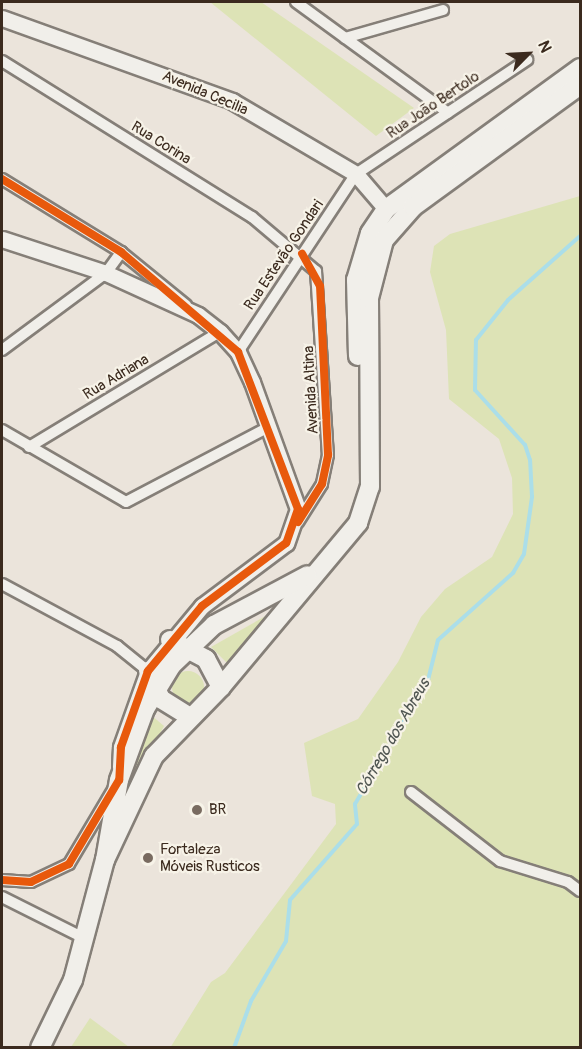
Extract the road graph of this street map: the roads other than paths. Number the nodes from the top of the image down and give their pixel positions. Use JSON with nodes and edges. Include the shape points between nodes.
{"nodes":[{"id":1,"x":296,"y":2,"type":"edge"},
{"id":2,"x":443,"y":10,"type":"dead end"},
{"id":3,"x":2,"y":18,"type":"edge"},
{"id":4,"x":345,"y":38,"type":"junction"},
{"id":5,"x":2,"y":60,"type":"edge"},
{"id":6,"x":527,"y":60,"type":"dead end"},
{"id":7,"x":580,"y":68,"type":"edge"},
{"id":8,"x":580,"y":85,"type":"edge"},
{"id":9,"x":448,"y":113,"type":"junction"},
{"id":10,"x":356,"y":174,"type":"junction"},
{"id":11,"x":2,"y":179,"type":"edge"},
{"id":12,"x":386,"y":208,"type":"junction"},
{"id":13,"x":2,"y":239,"type":"edge"},
{"id":14,"x":121,"y":252,"type":"junction"},
{"id":15,"x":302,"y":254,"type":"junction"},
{"id":16,"x":106,"y":273,"type":"junction"},
{"id":17,"x":198,"y":315,"type":"junction"},
{"id":18,"x":220,"y":332,"type":"junction"},
{"id":19,"x":2,"y":350,"type":"edge"},
{"id":20,"x":238,"y":352,"type":"junction"},
{"id":21,"x":368,"y":402,"type":"junction"},
{"id":22,"x":269,"y":427,"type":"junction"},
{"id":23,"x":2,"y":430,"type":"edge"},
{"id":24,"x":28,"y":447,"type":"junction"},
{"id":25,"x":298,"y":522,"type":"junction"},
{"id":26,"x":310,"y":574,"type":"junction"},
{"id":27,"x":2,"y":584,"type":"edge"},
{"id":28,"x":170,"y":640,"type":"junction"},
{"id":29,"x":189,"y":648,"type":"junction"},
{"id":30,"x":148,"y":671,"type":"junction"},
{"id":31,"x":221,"y":687,"type":"junction"},
{"id":32,"x":156,"y":690,"type":"junction"},
{"id":33,"x":188,"y":716,"type":"junction"},
{"id":34,"x":119,"y":780,"type":"junction"},
{"id":35,"x":411,"y":792,"type":"dead end"},
{"id":36,"x":105,"y":860,"type":"junction"},
{"id":37,"x":2,"y":880,"type":"edge"},
{"id":38,"x":580,"y":891,"type":"edge"},
{"id":39,"x":2,"y":897,"type":"edge"},
{"id":40,"x":84,"y":938,"type":"junction"},
{"id":41,"x":40,"y":1047,"type":"edge"}],
"edges":[{"from":1,"to":4,"type":"street"},
{"from":2,"to":4,"type":"street"},
{"from":3,"to":10,"type":"street","name":"Avenida Cecilia","via":[[232,101]]},
{"from":4,"to":9,"type":"street"},
{"from":5,"to":15,"type":"street","name":"Rua Corina"},
{"from":6,"to":9,"type":"street","name":"Rua João Bertolo"},
{"from":7,"to":12,"type":"main road"},
{"from":8,"to":21,"type":"main road","via":[[392,227],[371,280]]},
{"from":9,"to":10,"type":"street","name":"Rua João Bertolo"},
{"from":10,"to":12,"type":"street","name":"Avenida Cecilia"},
{"from":10,"to":15,"type":"street","name":"Rua Estevão Gondari"},
{"from":11,"to":14,"type":"street"},
{"from":12,"to":21,"type":"main road","via":[[370,233],[356,280],[358,358]]},
{"from":13,"to":16,"type":"street"},
{"from":14,"to":16,"type":"street"},
{"from":14,"to":17,"type":"street"},
{"from":15,"to":20,"type":"street","name":"Rua Estevão Gondari"},
{"from":15,"to":25,"type":"street","name":"Avenida Altina","via":[[320,286],[328,455],[322,484]]},
{"from":16,"to":17,"type":"street"},
{"from":16,"to":19,"type":"street"},
{"from":17,"to":18,"type":"street"},
{"from":18,"to":20,"type":"street"},
{"from":18,"to":24,"type":"street","name":"Rua Adriana"},
{"from":20,"to":22,"type":"street"},
{"from":21,"to":26,"type":"main road","via":[[368,499],[358,523]]},
{"from":22,"to":24,"type":"street","via":[[136,501],[116,500]]},
{"from":22,"to":25,"type":"street","via":[[295,496]]},
{"from":23,"to":24,"type":"street"},
{"from":25,"to":28,"type":"street","via":[[286,543],[202,606]]},
{"from":26,"to":29,"type":"main road","via":[[251,602]]},
{"from":26,"to":31,"type":"main road"},
{"from":27,"to":30,"type":"street","via":[[117,646]]},
{"from":28,"to":29,"type":"main road"},
{"from":28,"to":30,"type":"street"},
{"from":29,"to":31,"type":"main road","via":[[213,668]]},
{"from":29,"to":32,"type":"main road"},
{"from":30,"to":32,"type":"main road"},
{"from":30,"to":34,"type":"street","via":[[121,747]]},
{"from":31,"to":33,"type":"main road"},
{"from":32,"to":33,"type":"main road","via":[[169,707]]},
{"from":32,"to":34,"type":"main road"},
{"from":33,"to":36,"type":"main road","via":[[154,756]]},
{"from":34,"to":36,"type":"main road"},
{"from":34,"to":37,"type":"street","via":[[69,864],[31,882]]},
{"from":35,"to":38,"type":"street","via":[[500,861],[568,882]]},
{"from":36,"to":40,"type":"main road"},
{"from":39,"to":40,"type":"street"},
{"from":40,"to":41,"type":"main road","via":[[73,980]]}]}
